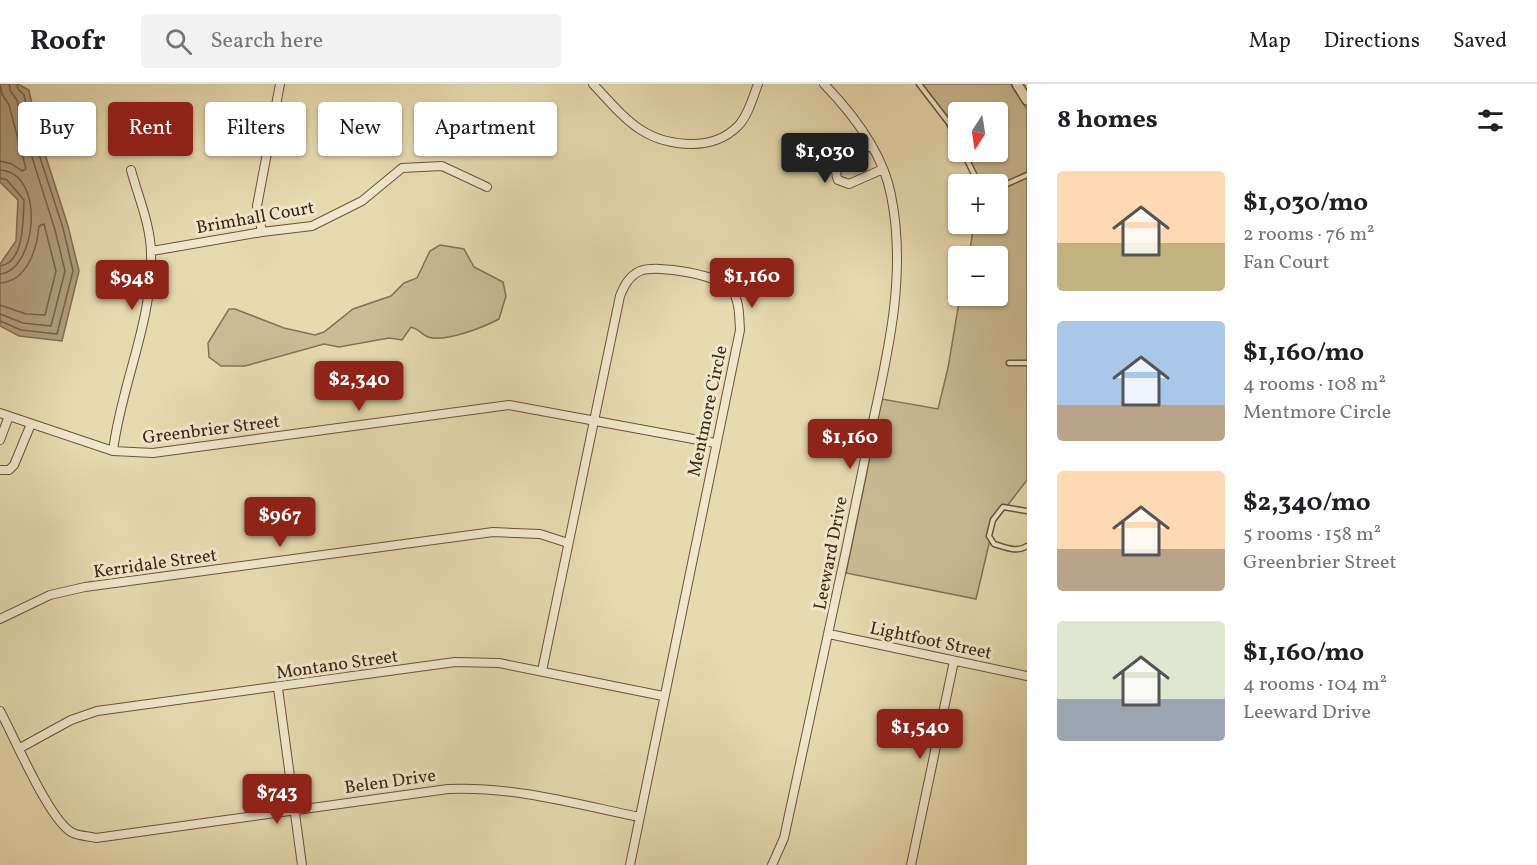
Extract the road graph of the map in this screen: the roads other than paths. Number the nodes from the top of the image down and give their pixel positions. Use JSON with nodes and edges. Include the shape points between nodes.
{"nodes":[{"id":1,"x":280,"y":84,"type":"edge"},
{"id":2,"x":593,"y":84,"type":"edge"},
{"id":3,"x":758,"y":84,"type":"edge"},
{"id":4,"x":824,"y":84,"type":"edge"},
{"id":5,"x":919,"y":84,"type":"edge"},
{"id":6,"x":1017,"y":84,"type":"edge"},
{"id":7,"x":1027,"y":100,"type":"edge"},
{"id":8,"x":948,"y":122,"type":"edge"},
{"id":9,"x":870,"y":146,"type":"junction"},
{"id":10,"x":883,"y":169,"type":"junction"},
{"id":11,"x":131,"y":170,"type":"dead end"},
{"id":12,"x":1027,"y":175,"type":"edge"},
{"id":13,"x":1008,"y":184,"type":"edge"},
{"id":14,"x":487,"y":187,"type":"dead end"},
{"id":15,"x":262,"y":232,"type":"junction"},
{"id":16,"x":152,"y":251,"type":"junction"},
{"id":17,"x":1009,"y":363,"type":"dead end"},
{"id":18,"x":1027,"y":363,"type":"edge"},
{"id":19,"x":0,"y":413,"type":"edge"},
{"id":20,"x":9,"y":416,"type":"junction"},
{"id":21,"x":594,"y":420,"type":"junction"},
{"id":22,"x":31,"y":423,"type":"junction"},
{"id":23,"x":0,"y":440,"type":"edge"},
{"id":24,"x":715,"y":443,"type":"junction"},
{"id":25,"x":112,"y":451,"type":"junction"},
{"id":26,"x":0,"y":470,"type":"edge"},
{"id":27,"x":1027,"y":511,"type":"edge"},
{"id":28,"x":568,"y":543,"type":"junction"},
{"id":29,"x":1027,"y":546,"type":"edge"},
{"id":30,"x":0,"y":619,"type":"edge"},
{"id":31,"x":829,"y":634,"type":"junction"},
{"id":32,"x":954,"y":661,"type":"junction"},
{"id":33,"x":542,"y":670,"type":"junction"},
{"id":34,"x":1027,"y":676,"type":"edge"},
{"id":35,"x":278,"y":688,"type":"junction"},
{"id":36,"x":663,"y":696,"type":"junction"},
{"id":37,"x":0,"y":711,"type":"edge"},
{"id":38,"x":20,"y":748,"type":"junction"},
{"id":39,"x":295,"y":809,"type":"junction"},
{"id":40,"x":639,"y":817,"type":"junction"},
{"id":41,"x":302,"y":865,"type":"edge"},
{"id":42,"x":630,"y":865,"type":"edge"},
{"id":43,"x":772,"y":865,"type":"edge"},
{"id":44,"x":911,"y":865,"type":"edge"}],
"edges":[{"from":1,"to":15,"type":"street","via":[[257,206]]},
{"from":2,"to":3,"type":"street","via":[[630,124],[654,139],[706,144],[725,137],[740,124]]},
{"from":4,"to":9,"type":"street","name":"Leeward Drive","via":[[850,111]]},
{"from":5,"to":8,"type":"lane"},
{"from":6,"to":7,"type":"street"},
{"from":9,"to":10,"type":"street","name":"Leeward Drive"},
{"from":9,"to":10,"type":"street","via":[[838,164],[837,180],[849,184]]},
{"from":10,"to":31,"type":"street","name":"Leeward Drive","via":[[896,219],[899,269],[890,335]]},
{"from":11,"to":16,"type":"street"},
{"from":12,"to":13,"type":"lane"},
{"from":14,"to":15,"type":"street","name":"Brimhall Court","via":[[442,166],[402,168],[363,201],[312,226]]},
{"from":15,"to":16,"type":"street","name":"Brimhall Court"},
{"from":16,"to":25,"type":"street","via":[[150,293],[116,421]]},
{"from":17,"to":18,"type":"lane"},
{"from":19,"to":20,"type":"street","name":"Greenbrier Street"},
{"from":20,"to":22,"type":"street","name":"Greenbrier Street"},
{"from":20,"to":23,"type":"street"},
{"from":21,"to":24,"type":"street","name":"Greenbrier Street"},
{"from":21,"to":24,"type":"street","name":"Mentmore Circle","via":[[620,296],[626,282],[639,272],[657,267],[715,279],[731,289],[739,305],[740,330]]},
{"from":21,"to":25,"type":"street","name":"Greenbrier Street","via":[[509,405],[153,453]]},
{"from":21,"to":28,"type":"street","name":"Mentmore Circle"},
{"from":22,"to":25,"type":"street","name":"Greenbrier Street"},
{"from":22,"to":26,"type":"street","via":[[14,465],[9,470]]},
{"from":24,"to":36,"type":"street","name":"Mentmore Circle"},
{"from":27,"to":29,"type":"lane","via":[[1003,507],[993,520],[989,536],[993,544],[1011,549]]},
{"from":28,"to":30,"type":"street","name":"Kerridale Street","via":[[540,534],[482,533],[85,587],[50,595]]},
{"from":28,"to":33,"type":"street","name":"Mentmore Circle"},
{"from":31,"to":32,"type":"street","name":"Lightfoot Street"},
{"from":31,"to":43,"type":"street","name":"Leeward Drive","via":[[784,838]]},
{"from":32,"to":34,"type":"street","name":"Lightfoot Street"},
{"from":32,"to":44,"type":"street"},
{"from":33,"to":35,"type":"street","name":"Montano Street","via":[[499,663],[455,662]]},
{"from":33,"to":36,"type":"street","name":"Montano Street"},
{"from":35,"to":38,"type":"street","name":"Montano Street","via":[[97,711],[71,720]]},
{"from":35,"to":39,"type":"street"},
{"from":36,"to":40,"type":"street","name":"Mentmore Circle"},
{"from":37,"to":38,"type":"street","name":"Belen Drive"},
{"from":38,"to":39,"type":"street","name":"Belen Drive","via":[[49,806],[72,833],[96,838]]},
{"from":39,"to":40,"type":"street","name":"Belen Drive","via":[[475,788],[506,789]]},
{"from":39,"to":41,"type":"street"},
{"from":40,"to":42,"type":"street","name":"Mentmore Circle"}]}
